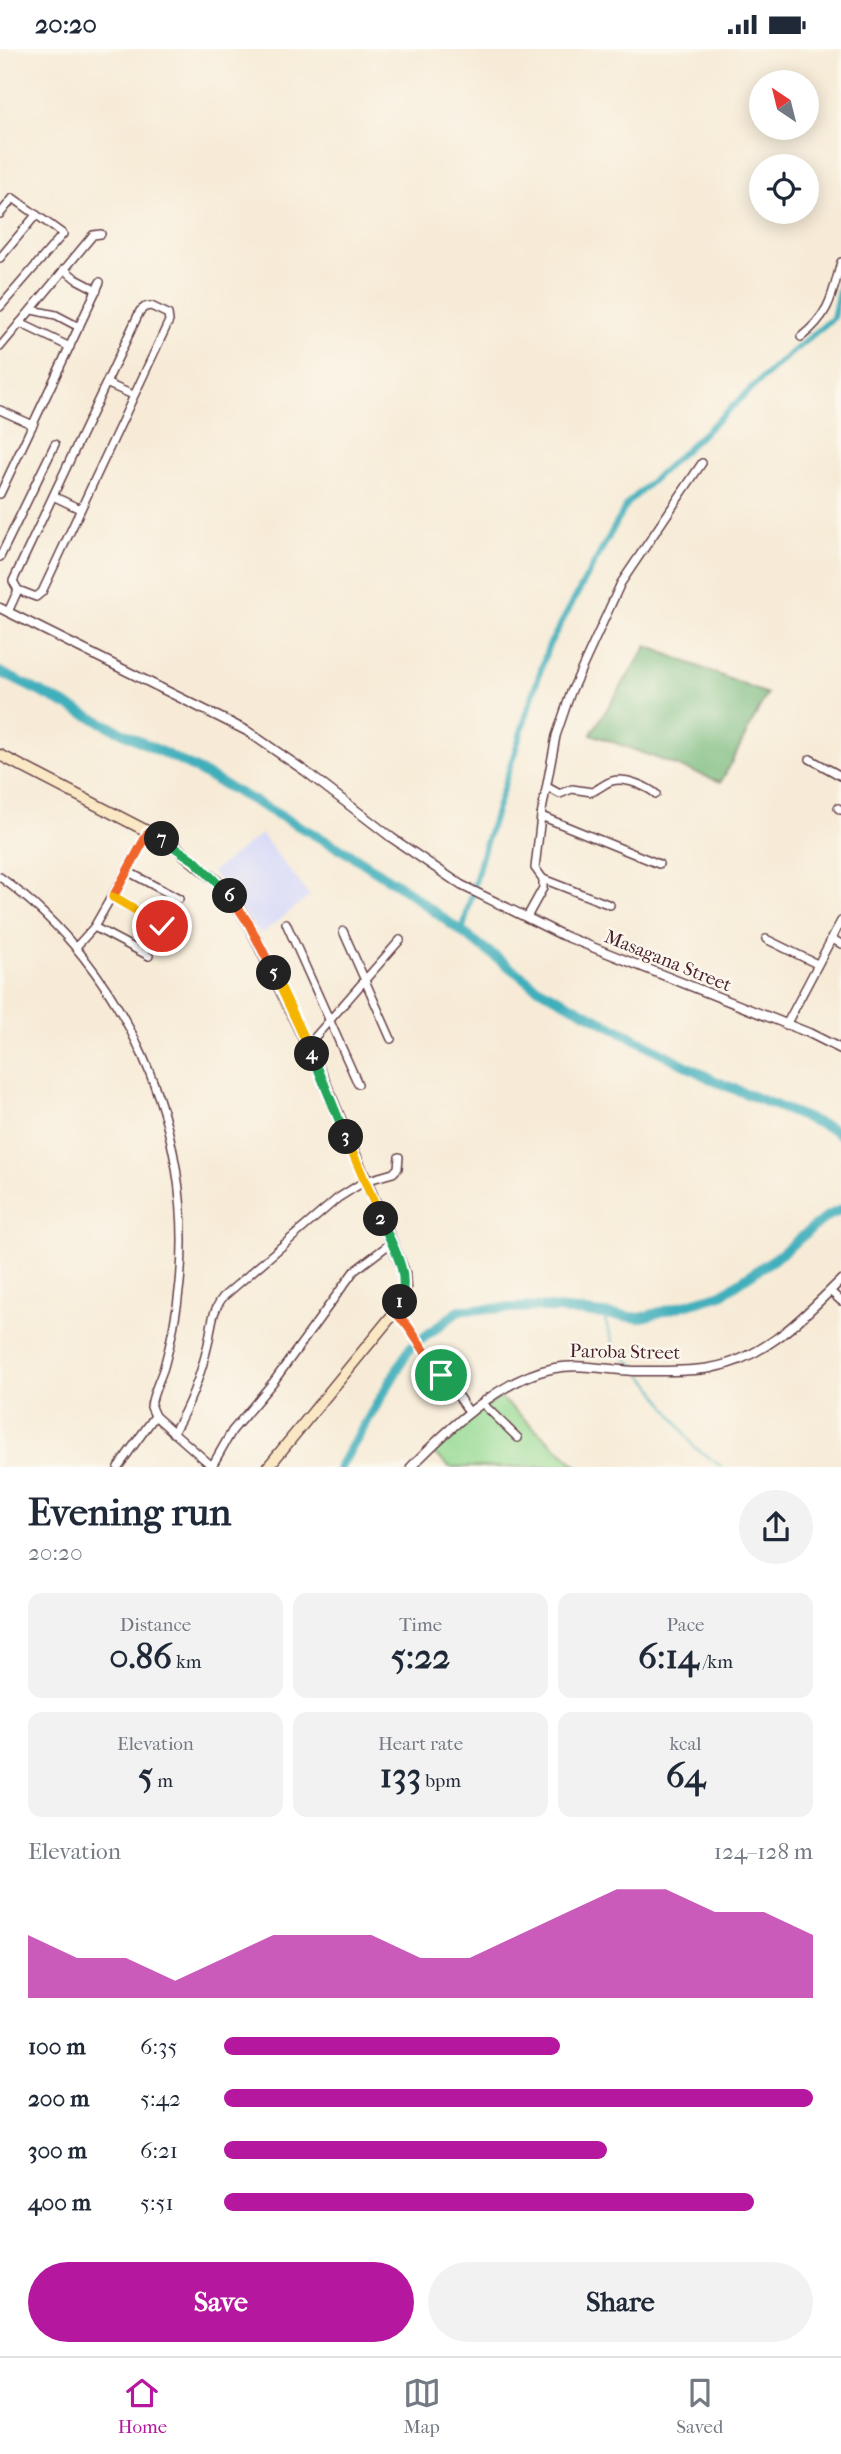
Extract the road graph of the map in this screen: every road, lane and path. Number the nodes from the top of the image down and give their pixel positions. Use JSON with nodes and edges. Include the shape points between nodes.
{"nodes":[{"id":1,"x":0,"y":214,"type":"edge"},
{"id":2,"x":36,"y":215,"type":"junction"},
{"id":3,"x":101,"y":234,"type":"dead end"},
{"id":4,"x":0,"y":258,"type":"edge"},
{"id":5,"x":841,"y":262,"type":"edge"},
{"id":6,"x":64,"y":269,"type":"junction"},
{"id":7,"x":0,"y":307,"type":"edge"},
{"id":8,"x":32,"y":310,"type":"junction"},
{"id":9,"x":20,"y":323,"type":"junction"},
{"id":10,"x":79,"y":327,"type":"junction"},
{"id":11,"x":801,"y":337,"type":"dead end"},
{"id":12,"x":0,"y":347,"type":"edge"},
{"id":13,"x":70,"y":347,"type":"junction"},
{"id":14,"x":108,"y":384,"type":"junction"},
{"id":15,"x":133,"y":395,"type":"junction"},
{"id":16,"x":0,"y":410,"type":"edge"},
{"id":17,"x":33,"y":425,"type":"junction"},
{"id":18,"x":54,"y":444,"type":"dead end"},
{"id":19,"x":702,"y":463,"type":"dead end"},
{"id":20,"x":0,"y":494,"type":"edge"},
{"id":21,"x":55,"y":497,"type":"junction"},
{"id":22,"x":80,"y":509,"type":"junction"},
{"id":23,"x":0,"y":557,"type":"edge"},
{"id":24,"x":18,"y":590,"type":"junction"},
{"id":25,"x":4,"y":610,"type":"edge"},
{"id":26,"x":0,"y":755,"type":"edge"},
{"id":27,"x":810,"y":759,"type":"dead end"},
{"id":28,"x":841,"y":776,"type":"edge"},
{"id":29,"x":547,"y":787,"type":"junction"},
{"id":30,"x":656,"y":794,"type":"dead end"},
{"id":31,"x":541,"y":816,"type":"junction"},
{"id":32,"x":148,"y":833,"type":"junction"},
{"id":33,"x":659,"y":864,"type":"dead end"},
{"id":34,"x":127,"y":871,"type":"junction"},
{"id":35,"x":0,"y":877,"type":"edge"},
{"id":36,"x":543,"y":879,"type":"junction"},
{"id":37,"x":112,"y":897,"type":"junction"},
{"id":38,"x":179,"y":899,"type":"dead end"},
{"id":39,"x":610,"y":905,"type":"dead end"},
{"id":40,"x":527,"y":917,"type":"junction"},
{"id":41,"x":841,"y":921,"type":"edge"},
{"id":42,"x":286,"y":923,"type":"dead end"},
{"id":43,"x":162,"y":926,"type":"dead end"},
{"id":44,"x":94,"y":927,"type":"junction"},
{"id":45,"x":343,"y":931,"type":"dead end"},
{"id":46,"x":831,"y":938,"type":"junction"},
{"id":47,"x":766,"y":939,"type":"dead end"},
{"id":48,"x":400,"y":940,"type":"dead end"},
{"id":49,"x":841,"y":944,"type":"edge"},
{"id":50,"x":76,"y":947,"type":"junction"},
{"id":51,"x":149,"y":956,"type":"dead end"},
{"id":52,"x":817,"y":964,"type":"junction"},
{"id":53,"x":364,"y":981,"type":"junction"},
{"id":54,"x":329,"y":1023,"type":"junction"},
{"id":55,"x":786,"y":1025,"type":"junction"},
{"id":56,"x":391,"y":1039,"type":"dead end"},
{"id":57,"x":308,"y":1045,"type":"junction"},
{"id":58,"x":841,"y":1049,"type":"edge"},
{"id":59,"x":358,"y":1084,"type":"dead end"},
{"id":60,"x":399,"y":1157,"type":"dead end"},
{"id":61,"x":365,"y":1181,"type":"junction"},
{"id":62,"x":391,"y":1243,"type":"junction"},
{"id":63,"x":841,"y":1280,"type":"edge"},
{"id":64,"x":830,"y":1291,"type":"junction"},
{"id":65,"x":841,"y":1301,"type":"edge"},
{"id":66,"x":395,"y":1312,"type":"junction"},
{"id":67,"x":483,"y":1404,"type":"junction"},
{"id":68,"x":470,"y":1413,"type":"junction"},
{"id":69,"x":155,"y":1416,"type":"junction"},
{"id":70,"x":173,"y":1433,"type":"junction"},
{"id":71,"x":518,"y":1438,"type":"dead end"},
{"id":72,"x":415,"y":1464,"type":"edge"},
{"id":73,"x":212,"y":1466,"type":"edge"},
{"id":74,"x":118,"y":1467,"type":"edge"},
{"id":75,"x":268,"y":1467,"type":"edge"},
{"id":76,"x":426,"y":1467,"type":"edge"}],
"edges":[{"from":1,"to":2,"type":"street","via":[[13,198]]},
{"from":2,"to":4,"type":"street"},
{"from":2,"to":7,"type":"street","via":[[63,233]]},
{"from":3,"to":6,"type":"street","via":[[93,235]]},
{"from":5,"to":11,"type":"street","via":[[831,303]]},
{"from":6,"to":8,"type":"street"},
{"from":6,"to":10,"type":"street","via":[[76,279],[99,286]]},
{"from":8,"to":9,"type":"street"},
{"from":8,"to":10,"type":"street"},
{"from":9,"to":12,"type":"street"},
{"from":9,"to":13,"type":"street"},
{"from":10,"to":13,"type":"street"},
{"from":13,"to":17,"type":"street"},
{"from":14,"to":15,"type":"street"},
{"from":14,"to":15,"type":"street","via":[[140,311],[151,306],[170,318]]},
{"from":14,"to":21,"type":"street"},
{"from":15,"to":22,"type":"street"},
{"from":16,"to":17,"type":"street"},
{"from":17,"to":20,"type":"street"},
{"from":18,"to":23,"type":"street"},
{"from":19,"to":29,"type":"street","via":[[621,583],[571,692],[556,736]]},
{"from":21,"to":22,"type":"street"},
{"from":21,"to":24,"type":"street","via":[[13,581]]},
{"from":22,"to":24,"type":"street","via":[[40,595]]},
{"from":24,"to":25,"type":"street"},
{"from":25,"to":40,"type":"street","name":"Masagana Street","via":[[247,731],[461,885]]},
{"from":26,"to":32,"type":"main road"},
{"from":27,"to":28,"type":"street"},
{"from":29,"to":30,"type":"street","via":[[560,795],[572,789],[592,792],[617,780]]},
{"from":29,"to":31,"type":"street"},
{"from":31,"to":33,"type":"street"},
{"from":31,"to":36,"type":"street","via":[[535,868]]},
{"from":32,"to":34,"type":"street"},
{"from":32,"to":57,"type":"main road","via":[[195,861],[232,898]]},
{"from":34,"to":37,"type":"street"},
{"from":34,"to":38,"type":"street"},
{"from":35,"to":50,"type":"street"},
{"from":36,"to":39,"type":"street"},
{"from":36,"to":40,"type":"street"},
{"from":37,"to":43,"type":"street"},
{"from":37,"to":44,"type":"street"},
{"from":40,"to":55,"type":"street","name":"Masagana Street"},
{"from":41,"to":46,"type":"street"},
{"from":42,"to":54,"type":"street"},
{"from":44,"to":50,"type":"street"},
{"from":44,"to":51,"type":"street"},
{"from":45,"to":53,"type":"street"},
{"from":46,"to":49,"type":"street"},
{"from":46,"to":52,"type":"street"},
{"from":47,"to":52,"type":"street"},
{"from":48,"to":53,"type":"street"},
{"from":50,"to":69,"type":"street","via":[[128,1024],[159,1098],[176,1160],[183,1226],[180,1283],[164,1368],[151,1403]]},
{"from":52,"to":55,"type":"street"},
{"from":53,"to":54,"type":"street"},
{"from":53,"to":56,"type":"street"},
{"from":54,"to":57,"type":"street"},
{"from":54,"to":59,"type":"street"},
{"from":55,"to":58,"type":"street","name":"Masagana Street"},
{"from":57,"to":61,"type":"main road"},
{"from":60,"to":61,"type":"street","via":[[393,1173]]},
{"from":61,"to":62,"type":"main road"},
{"from":61,"to":70,"type":"street","via":[[328,1206],[217,1304],[200,1371]]},
{"from":62,"to":66,"type":"main road","via":[[404,1272],[405,1288]]},
{"from":62,"to":73,"type":"street","via":[[354,1271],[232,1431]]},
{"from":63,"to":64,"type":"street","name":"Paroba Street"},
{"from":64,"to":65,"type":"street"},
{"from":64,"to":67,"type":"street","name":"Paroba Street","via":[[782,1335],[743,1359],[709,1368],[555,1368],[530,1376]]},
{"from":66,"to":68,"type":"street"},
{"from":66,"to":75,"type":"main road"},
{"from":67,"to":68,"type":"street","name":"Paroba Street"},
{"from":67,"to":71,"type":"street"},
{"from":68,"to":72,"type":"street","name":"Paroba Street"},
{"from":69,"to":70,"type":"street"},
{"from":69,"to":74,"type":"street"},
{"from":70,"to":73,"type":"street"},
{"from":72,"to":76,"type":"street"}]}
